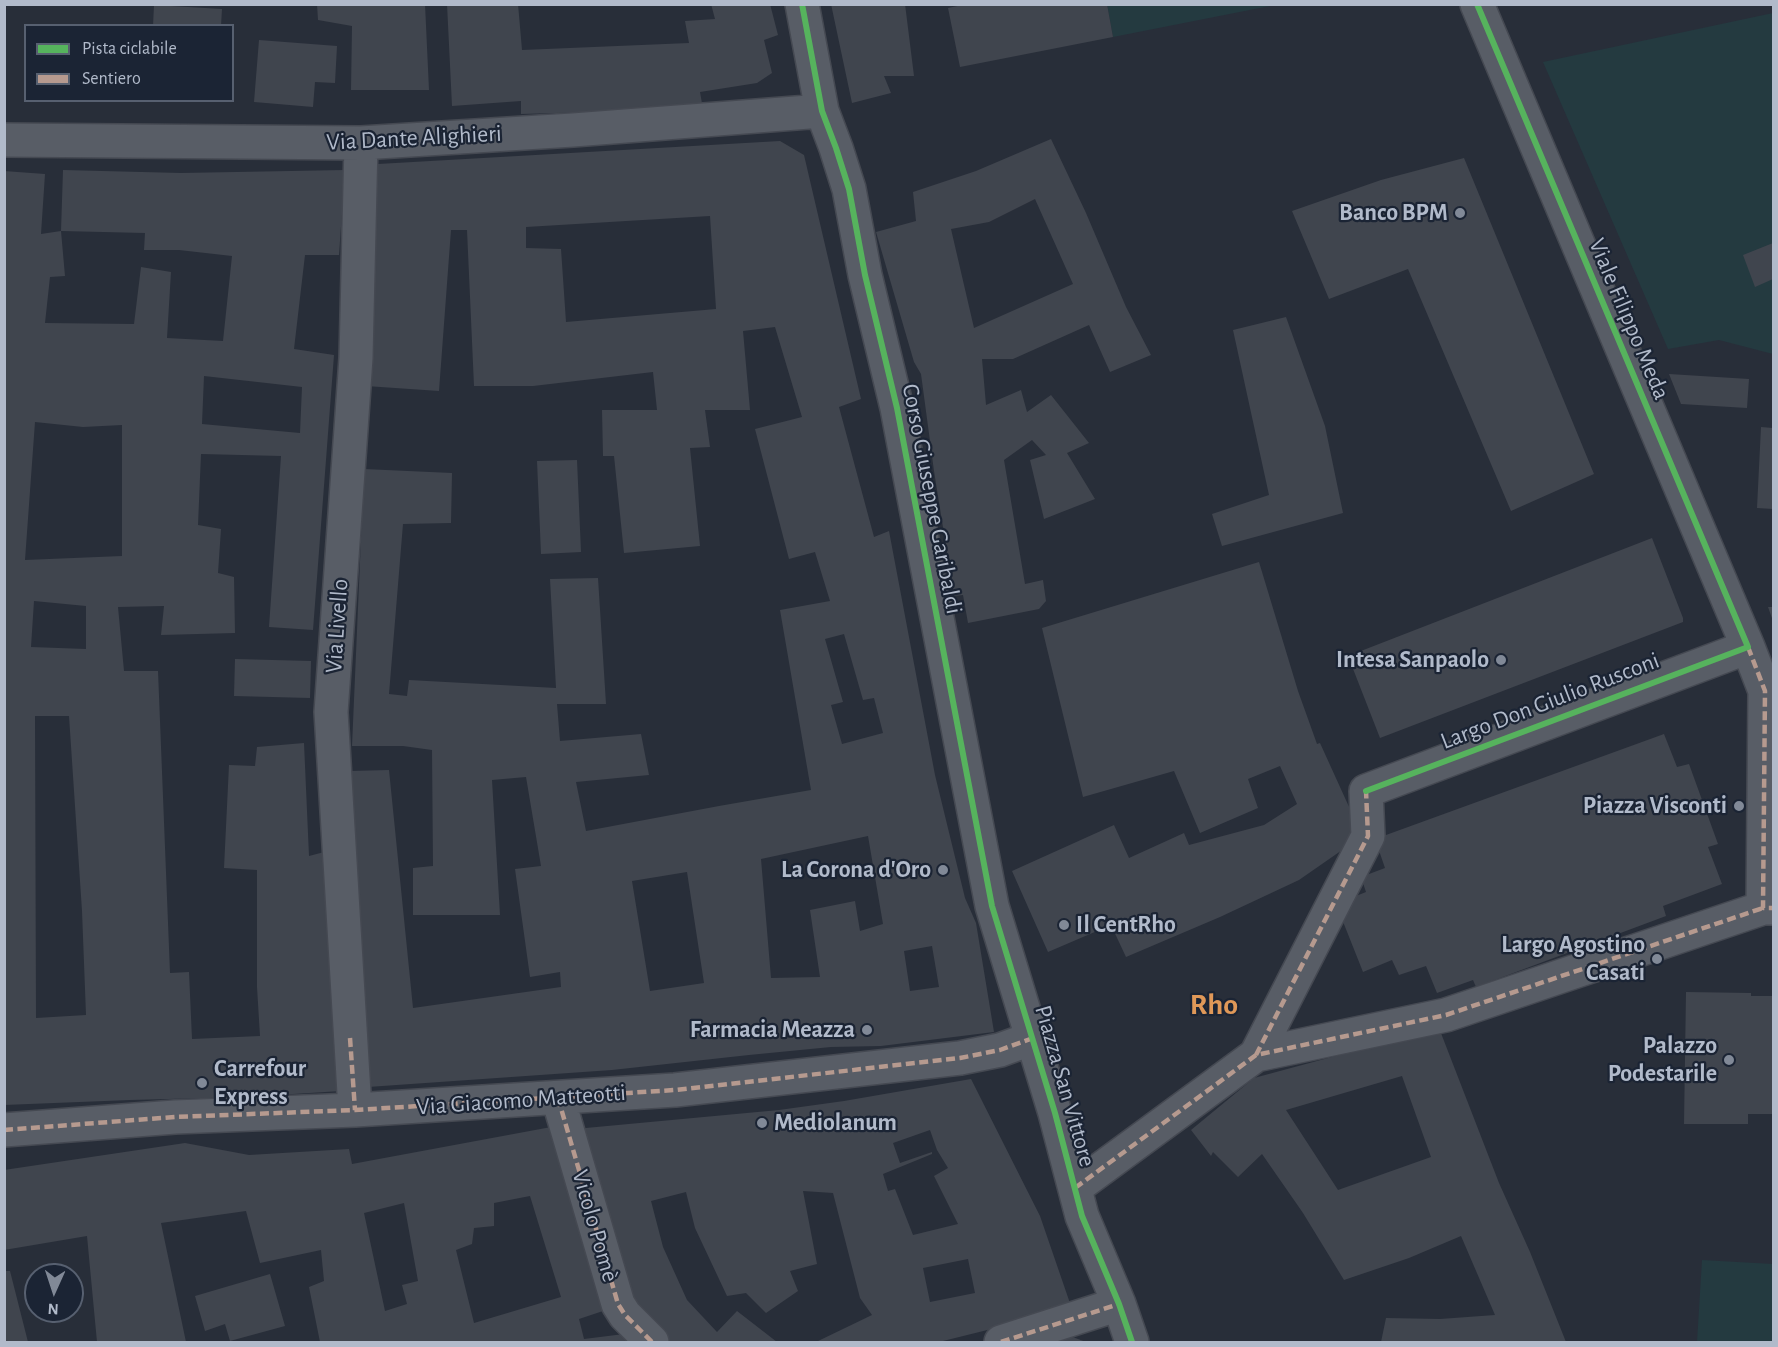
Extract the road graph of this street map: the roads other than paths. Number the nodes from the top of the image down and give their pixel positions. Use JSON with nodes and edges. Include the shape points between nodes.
{"nodes":[{"id":1,"x":802,"y":4,"type":"edge"},
{"id":2,"x":1477,"y":4,"type":"edge"},
{"id":3,"x":822,"y":111,"type":"junction"},
{"id":4,"x":4,"y":140,"type":"edge"},
{"id":5,"x":361,"y":143,"type":"junction"},
{"id":6,"x":1748,"y":647,"type":"junction"},
{"id":7,"x":1368,"y":836,"type":"joint"},
{"id":8,"x":1768,"y":908,"type":"edge"},
{"id":9,"x":1012,"y":967,"type":"joint"},
{"id":10,"x":1033,"y":1038,"type":"junction"},
{"id":11,"x":1256,"y":1055,"type":"junction"},
{"id":12,"x":558,"y":1098,"type":"junction"},
{"id":13,"x":355,"y":1110,"type":"junction"},
{"id":14,"x":4,"y":1130,"type":"edge"},
{"id":15,"x":1078,"y":1202,"type":"junction"},
{"id":16,"x":1119,"y":1304,"type":"junction"},
{"id":17,"x":652,"y":1342,"type":"edge"},
{"id":18,"x":1001,"y":1342,"type":"edge"},
{"id":19,"x":1132,"y":1342,"type":"edge"}],
"edges":[{"from":1,"to":3,"type":"street","name":"Corso Giuseppe Garibaldi"},
{"from":2,"to":6,"type":"street","name":"Viale Filippo Meda"},
{"from":3,"to":5,"type":"street","name":"Via Dante Alighieri"},
{"from":3,"to":9,"type":"street","name":"Corso Giuseppe Garibaldi","via":[[849,189],[897,408],[992,906]]},
{"from":4,"to":5,"type":"street","name":"Via Dante Alighieri"},
{"from":5,"to":13,"type":"street","name":"Via Livello","via":[[356,358],[331,712]]},
{"from":6,"to":7,"type":"street","name":"Largo Don Giulio Rusconi","via":[[1366,791]]},
{"from":6,"to":8,"type":"street","name":"Viale Filippo Meda","via":[[1765,691]]},
{"from":7,"to":11,"type":"street","name":"Piazza San Vittore"},
{"from":8,"to":11,"type":"street","name":"Piazza San Vittore","via":[[1446,1015]]},
{"from":9,"to":10,"type":"street","name":"Piazza San Vittore"},
{"from":10,"to":12,"type":"street","name":"Via Giacomo Matteotti","via":[[960,1058],[675,1090]]},
{"from":10,"to":15,"type":"street","name":"Piazza San Vittore"},
{"from":11,"to":15,"type":"street","name":"Piazza San Vittore"},
{"from":12,"to":13,"type":"street","name":"Via Giacomo Matteotti"},
{"from":12,"to":17,"type":"street","name":"Vicolo Pomè","via":[[618,1305]]},
{"from":13,"to":14,"type":"street","name":"Via Giacomo Matteotti","via":[[175,1117]]},
{"from":15,"to":16,"type":"street"},
{"from":16,"to":18,"type":"street"},
{"from":16,"to":19,"type":"street"}]}
